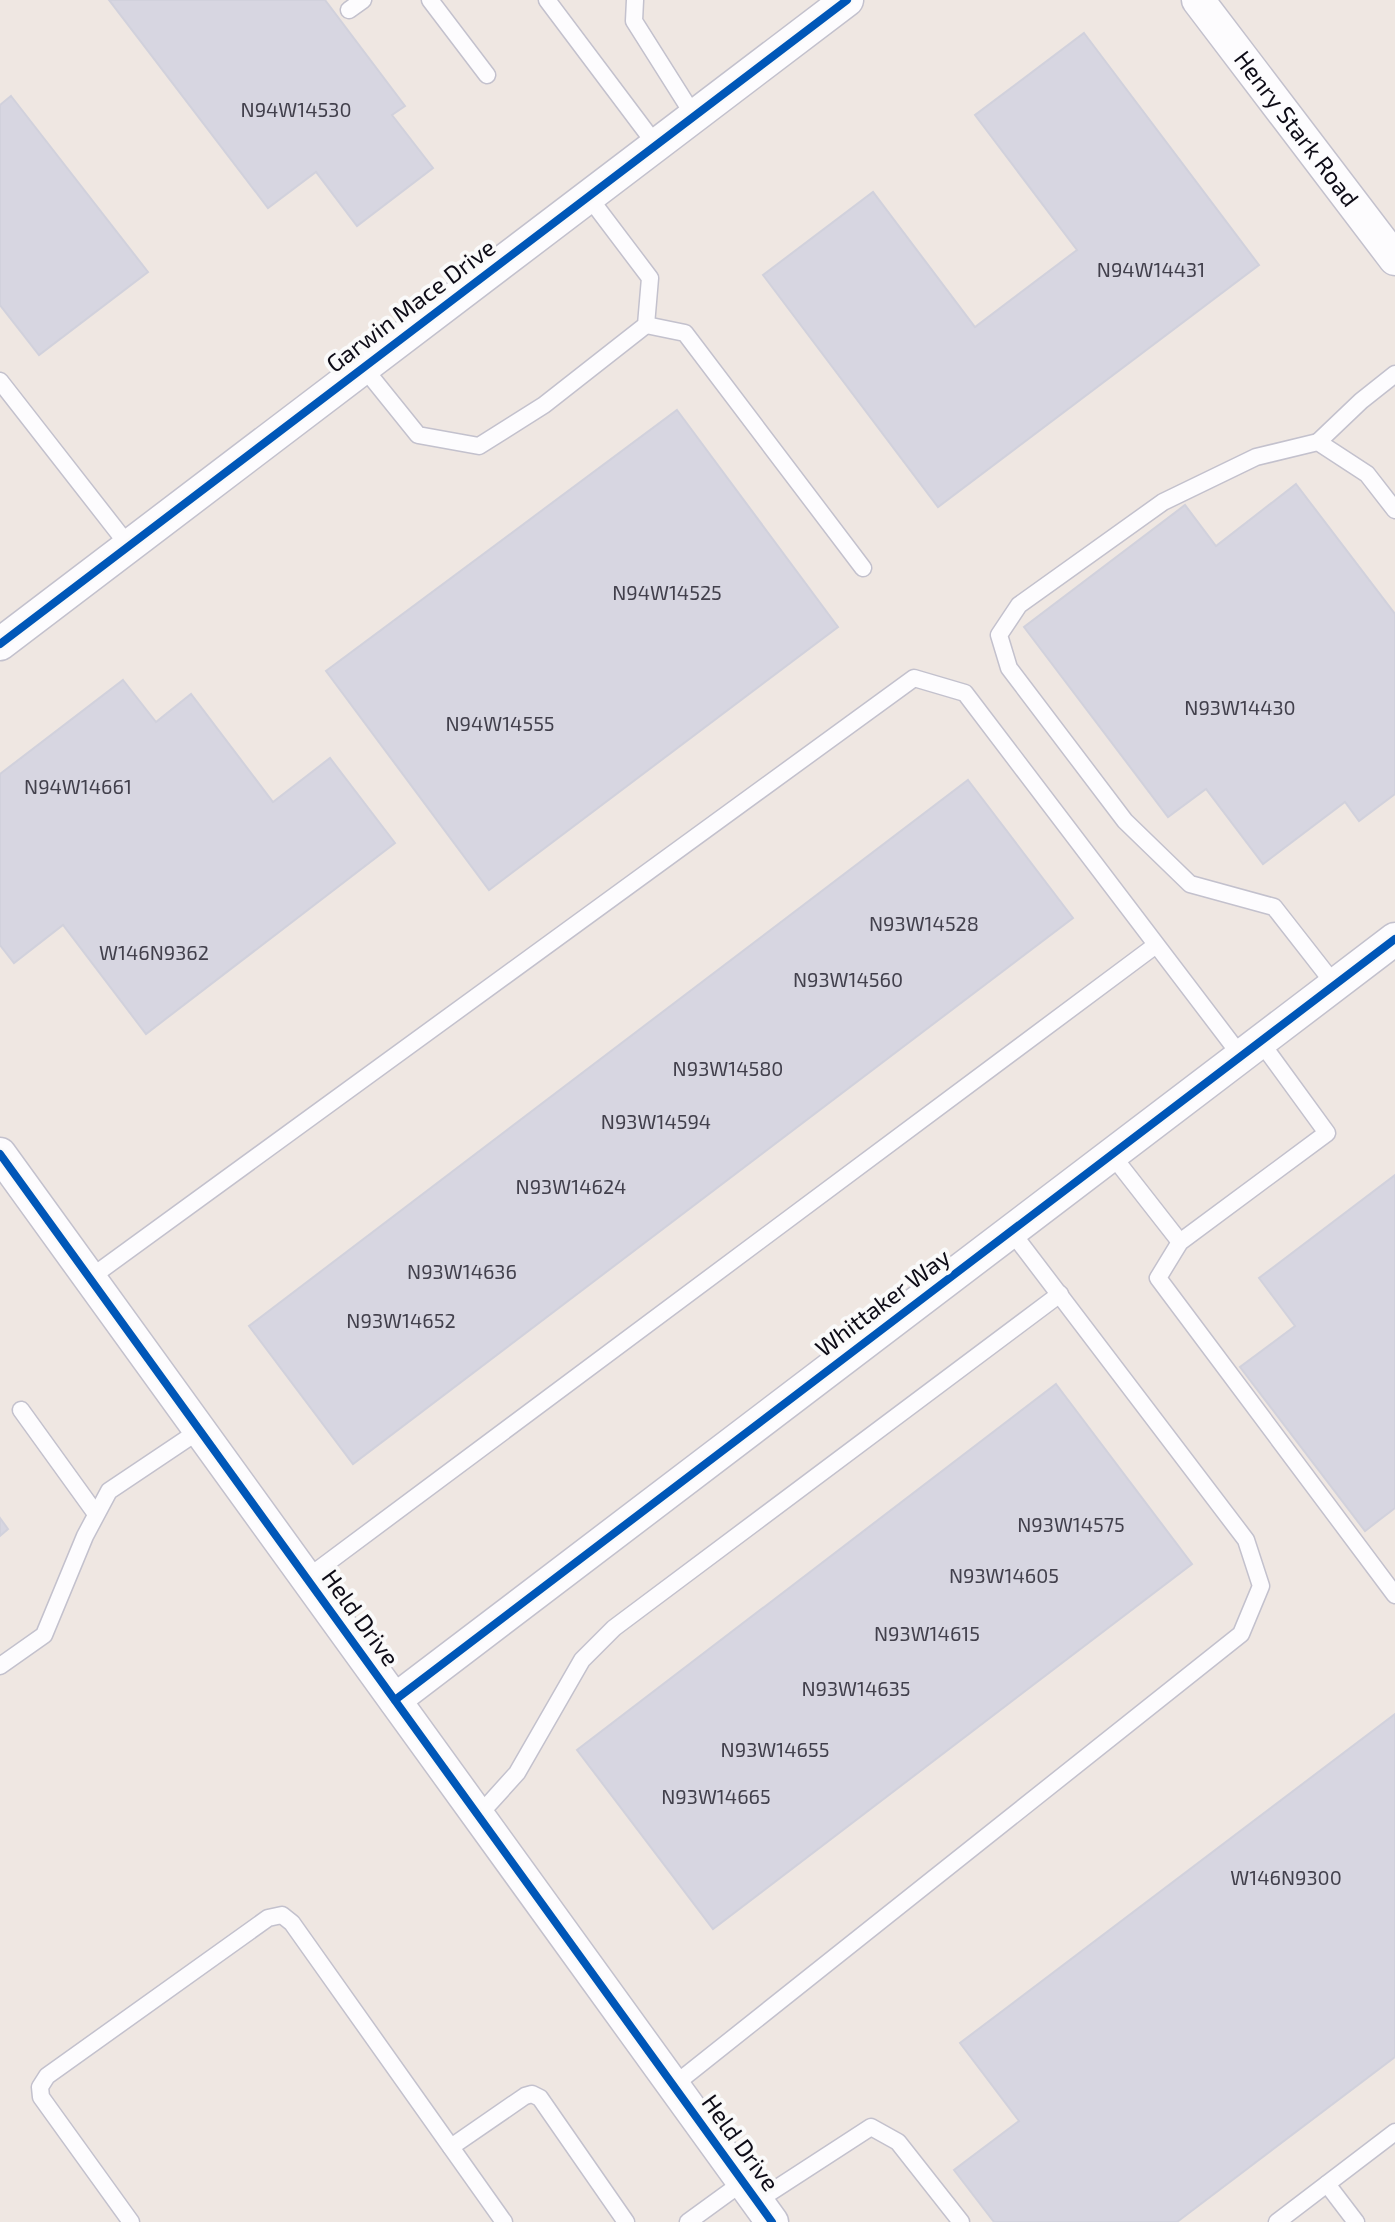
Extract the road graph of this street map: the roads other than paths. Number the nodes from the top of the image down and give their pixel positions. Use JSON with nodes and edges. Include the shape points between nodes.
{"nodes":[{"id":1,"x":430,"y":0,"type":"edge"},
{"id":2,"x":547,"y":0,"type":"edge"},
{"id":3,"x":635,"y":0,"type":"edge"},
{"id":4,"x":847,"y":0,"type":"edge"},
{"id":5,"x":1198,"y":0,"type":"edge"},
{"id":6,"x":487,"y":75,"type":"dead end"},
{"id":7,"x":694,"y":116,"type":"junction"},
{"id":8,"x":656,"y":145,"type":"junction"},
{"id":9,"x":588,"y":196,"type":"junction"},
{"id":10,"x":1395,"y":259,"type":"edge"},
{"id":11,"x":646,"y":325,"type":"junction"},
{"id":12,"x":364,"y":368,"type":"junction"},
{"id":13,"x":1395,"y":374,"type":"edge"},
{"id":14,"x":0,"y":381,"type":"edge"},
{"id":15,"x":1318,"y":442,"type":"junction"},
{"id":16,"x":1395,"y":510,"type":"edge"},
{"id":17,"x":128,"y":545,"type":"junction"},
{"id":18,"x":863,"y":568,"type":"dead end"},
{"id":19,"x":0,"y":644,"type":"edge"},
{"id":20,"x":1395,"y":939,"type":"edge"},
{"id":21,"x":1156,"y":945,"type":"junction"},
{"id":22,"x":1335,"y":985,"type":"junction"},
{"id":23,"x":1251,"y":1048,"type":"junction"},
{"id":24,"x":0,"y":1154,"type":"edge"},
{"id":25,"x":1112,"y":1155,"type":"junction"},
{"id":26,"x":1011,"y":1231,"type":"junction"},
{"id":27,"x":1180,"y":1242,"type":"junction"},
{"id":28,"x":90,"y":1278,"type":"junction"},
{"id":29,"x":1060,"y":1294,"type":"junction"},
{"id":30,"x":21,"y":1410,"type":"dead end"},
{"id":31,"x":200,"y":1430,"type":"junction"},
{"id":32,"x":96,"y":1514,"type":"junction"},
{"id":33,"x":307,"y":1578,"type":"junction"},
{"id":34,"x":1395,"y":1595,"type":"edge"},
{"id":35,"x":0,"y":1666,"type":"edge"},
{"id":36,"x":395,"y":1700,"type":"junction"},
{"id":37,"x":479,"y":1815,"type":"junction"},
{"id":38,"x":674,"y":2085,"type":"junction"},
{"id":39,"x":1395,"y":2132,"type":"edge"},
{"id":40,"x":451,"y":2147,"type":"junction"},
{"id":41,"x":1327,"y":2184,"type":"junction"},
{"id":42,"x":758,"y":2202,"type":"edge"},
{"id":43,"x":131,"y":2222,"type":"edge"},
{"id":44,"x":504,"y":2222,"type":"edge"},
{"id":45,"x":626,"y":2222,"type":"edge"},
{"id":46,"x":688,"y":2222,"type":"edge"},
{"id":47,"x":961,"y":2222,"type":"edge"},
{"id":48,"x":1277,"y":2222,"type":"edge"},
{"id":49,"x":1356,"y":2222,"type":"edge"}],
"edges":[{"from":1,"to":6,"type":"lane"},
{"from":2,"to":8,"type":"lane"},
{"from":3,"to":7,"type":"lane","via":[[634,21]]},
{"from":4,"to":7,"type":"street","name":"Garwin Mace Drive"},
{"from":5,"to":10,"type":"street","name":"Henry Stark Road"},
{"from":7,"to":8,"type":"street","name":"Garwin Mace Drive"},
{"from":8,"to":9,"type":"street","name":"Garwin Mace Drive"},
{"from":9,"to":11,"type":"lane","via":[[650,278]]},
{"from":9,"to":12,"type":"street","name":"Garwin Mace Drive"},
{"from":11,"to":12,"type":"lane","via":[[544,405],[479,446],[418,435]]},
{"from":11,"to":18,"type":"lane","via":[[685,333]]},
{"from":12,"to":17,"type":"street","name":"Garwin Mace Drive"},
{"from":13,"to":15,"type":"lane"},
{"from":14,"to":17,"type":"lane"},
{"from":15,"to":16,"type":"lane","via":[[1367,474]]},
{"from":15,"to":22,"type":"lane","via":[[1256,457],[1163,502],[1019,605],[999,635],[1009,668],[1125,821],[1190,884],[1274,907]]},
{"from":17,"to":19,"type":"street","name":"Garwin Mace Drive"},
{"from":20,"to":22,"type":"street","name":"Whittaker Way"},
{"from":21,"to":23,"type":"lane"},
{"from":21,"to":28,"type":"lane","via":[[965,693],[914,678]]},
{"from":21,"to":33,"type":"lane"},
{"from":22,"to":23,"type":"street","name":"Whittaker Way"},
{"from":23,"to":25,"type":"street","name":"Whittaker Way"},
{"from":23,"to":27,"type":"lane","via":[[1327,1133]]},
{"from":24,"to":28,"type":"street","name":"Held Drive"},
{"from":25,"to":26,"type":"street","name":"Whittaker Way"},
{"from":25,"to":27,"type":"lane"},
{"from":26,"to":29,"type":"lane"},
{"from":26,"to":36,"type":"street","name":"Whittaker Way"},
{"from":27,"to":34,"type":"lane","via":[[1158,1278]]},
{"from":28,"to":31,"type":"street","name":"Held Drive"},
{"from":29,"to":37,"type":"lane","via":[[614,1628],[582,1660],[517,1773]]},
{"from":29,"to":38,"type":"lane","via":[[1246,1540],[1261,1586],[1241,1634]]},
{"from":30,"to":32,"type":"lane"},
{"from":31,"to":32,"type":"lane","via":[[109,1491]]},
{"from":31,"to":33,"type":"street","name":"Held Drive"},
{"from":32,"to":35,"type":"lane","via":[[44,1635]]},
{"from":33,"to":36,"type":"street","name":"Held Drive"},
{"from":36,"to":37,"type":"street","name":"Held Drive"},
{"from":37,"to":38,"type":"street","name":"Held Drive"},
{"from":38,"to":42,"type":"street","name":"Held Drive"},
{"from":39,"to":41,"type":"lane"},
{"from":40,"to":43,"type":"lane","via":[[292,1923],[282,1915],[268,1918],[47,2076],[40,2087],[41,2097]]},
{"from":40,"to":44,"type":"lane"},
{"from":40,"to":45,"type":"lane","via":[[532,2094],[540,2098]]},
{"from":41,"to":48,"type":"lane"},
{"from":41,"to":49,"type":"lane"},
{"from":42,"to":46,"type":"lane"},
{"from":42,"to":47,"type":"lane","via":[[871,2127],[898,2142]]}]}
